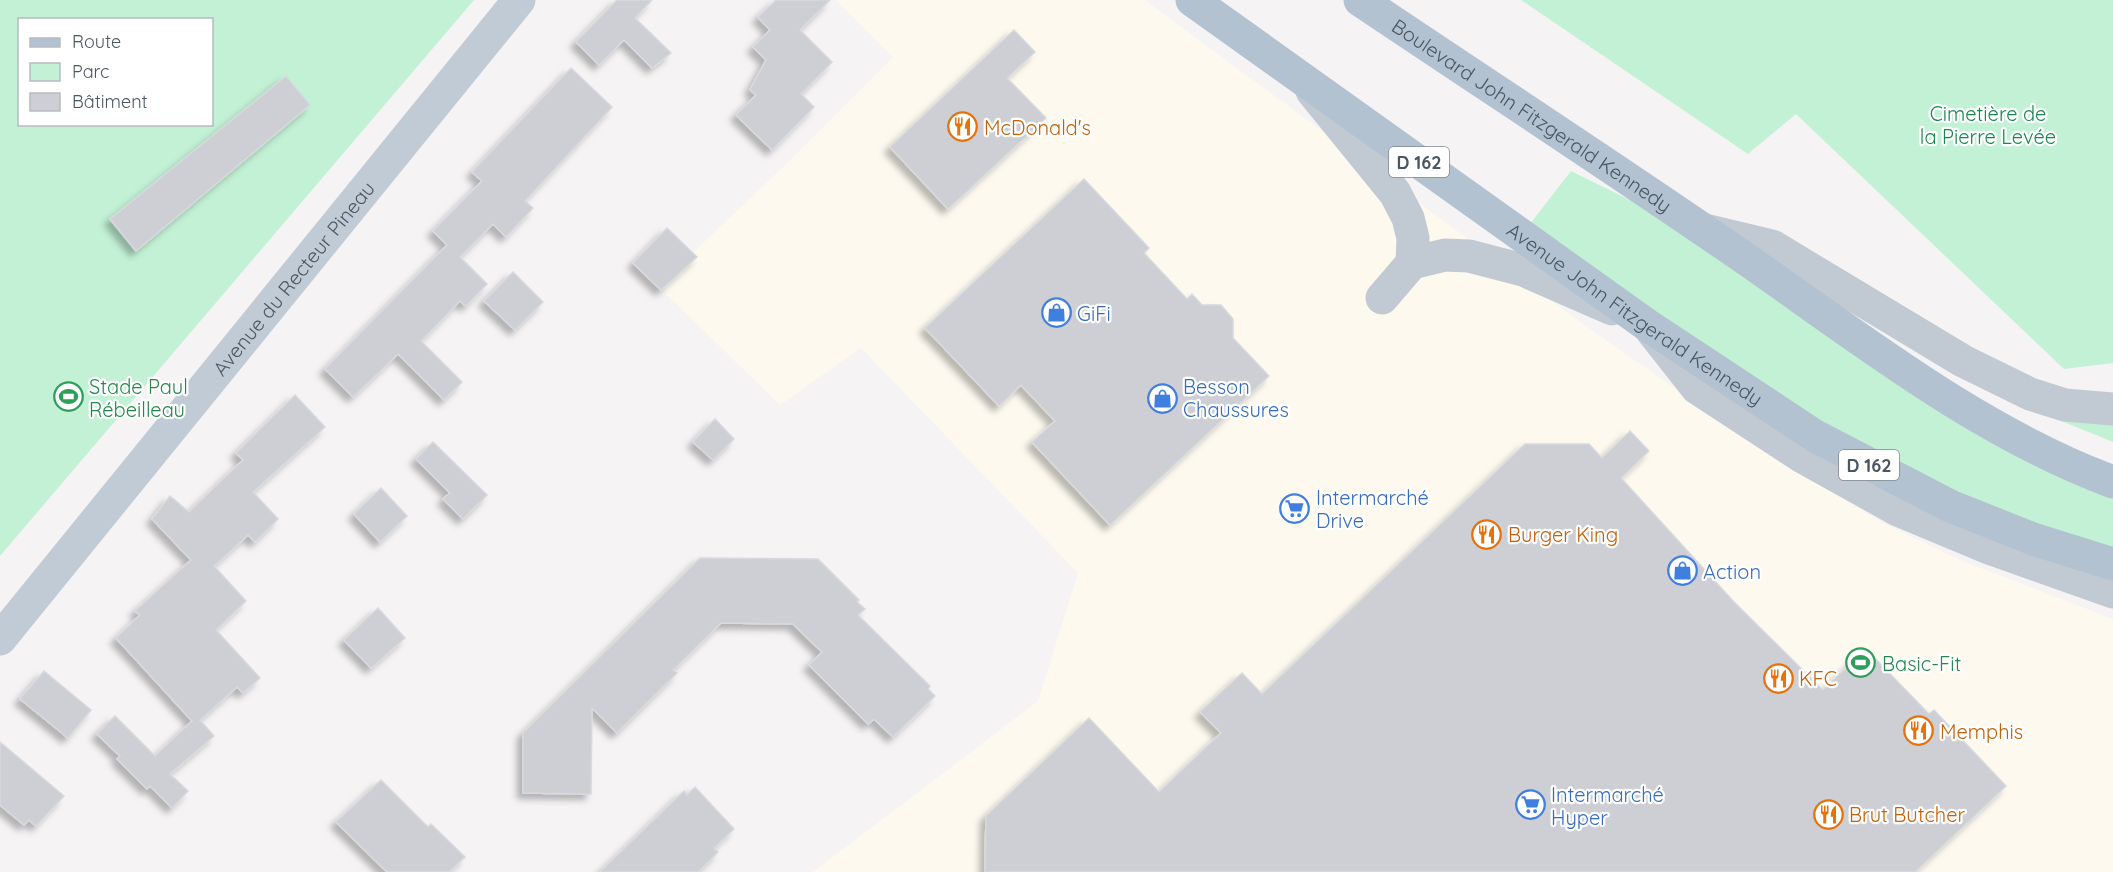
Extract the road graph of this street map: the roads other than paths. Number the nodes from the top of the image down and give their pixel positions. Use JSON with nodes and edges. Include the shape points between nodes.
{"nodes":[{"id":1,"x":519,"y":0,"type":"edge"},
{"id":2,"x":1192,"y":0,"type":"edge"},
{"id":3,"x":1360,"y":0,"type":"edge"},
{"id":4,"x":1304,"y":80,"type":"junction"},
{"id":5,"x":1703,"y":230,"type":"junction"},
{"id":6,"x":1412,"y":263,"type":"junction"},
{"id":7,"x":1382,"y":298,"type":"dead end"},
{"id":8,"x":1647,"y":325,"type":"junction"},
{"id":9,"x":2113,"y":409,"type":"edge"},
{"id":10,"x":2113,"y":482,"type":"edge"},
{"id":11,"x":2113,"y":564,"type":"edge"},
{"id":12,"x":2113,"y":592,"type":"edge"},
{"id":13,"x":0,"y":639,"type":"edge"}],
"edges":[{"from":1,"to":13,"type":"main road","name":"Avenue du Recteur Pineau"},
{"from":2,"to":4,"type":"main road","name":"Avenue John Fitzgerald Kennedy","number":"D 162"},
{"from":3,"to":5,"type":"main road","name":"Boulevard John Fitzgerald Kennedy"},
{"from":4,"to":6,"type":"street","via":[[1395,193],[1413,238]]},
{"from":4,"to":8,"type":"main road","name":"Avenue John Fitzgerald Kennedy","number":"D 162"},
{"from":5,"to":9,"type":"street","via":[[1772,246],[1963,361],[2030,394],[2065,405]]},
{"from":5,"to":10,"type":"main road","via":[[1938,393],[2007,434]]},
{"from":6,"to":7,"type":"street"},
{"from":6,"to":8,"type":"street","via":[[1445,255],[1469,256],[1523,270]]},
{"from":8,"to":11,"type":"main road","name":"Avenue John Fitzgerald Kennedy","number":"D 162","via":[[1815,436],[1909,486],[1991,522]]},
{"from":8,"to":12,"type":"street","via":[[1697,388],[1801,456],[1898,510],[1989,548]]}]}
